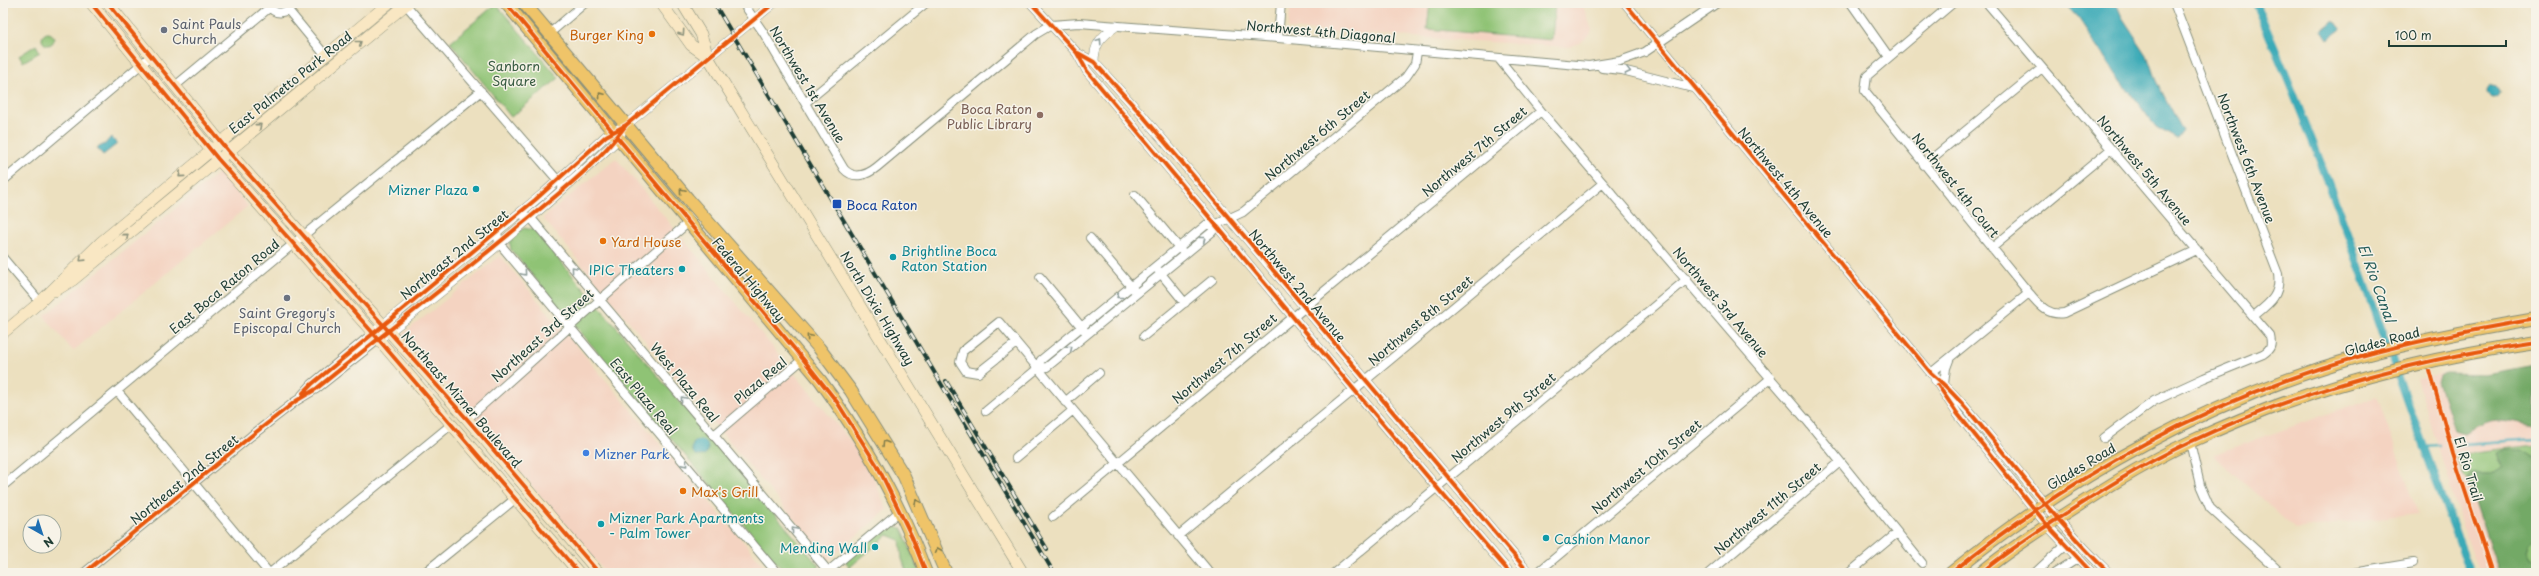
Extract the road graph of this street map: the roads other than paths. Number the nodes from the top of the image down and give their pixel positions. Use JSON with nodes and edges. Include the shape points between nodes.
{"nodes":[{"id":1,"x":91,"y":3,"type":"edge"},
{"id":2,"x":108,"y":3,"type":"edge"},
{"id":3,"x":389,"y":3,"type":"edge"},
{"id":4,"x":506,"y":3,"type":"edge"},
{"id":5,"x":524,"y":3,"type":"edge"},
{"id":6,"x":585,"y":3,"type":"edge"},
{"id":7,"x":662,"y":3,"type":"edge"},
{"id":8,"x":682,"y":3,"type":"edge"},
{"id":9,"x":743,"y":3,"type":"edge"},
{"id":10,"x":774,"y":3,"type":"edge"},
{"id":11,"x":926,"y":3,"type":"edge"},
{"id":12,"x":1031,"y":3,"type":"edge"},
{"id":13,"x":1281,"y":3,"type":"edge"},
{"id":14,"x":1625,"y":3,"type":"edge"},
{"id":15,"x":1717,"y":3,"type":"edge"},
{"id":16,"x":1851,"y":3,"type":"edge"},
{"id":17,"x":1953,"y":3,"type":"edge"},
{"id":18,"x":1987,"y":3,"type":"edge"},
{"id":19,"x":2174,"y":3,"type":"edge"},
{"id":20,"x":407,"y":4,"type":"edge"},
{"id":21,"x":268,"y":5,"type":"edge"},
{"id":22,"x":290,"y":6,"type":"edge"},
{"id":23,"x":754,"y":19,"type":"junction"},
{"id":24,"x":1051,"y":25,"type":"junction"},
{"id":25,"x":1116,"y":26,"type":"junction"},
{"id":26,"x":550,"y":33,"type":"junction"},
{"id":27,"x":1278,"y":38,"type":"junction"},
{"id":28,"x":1659,"y":44,"type":"junction"},
{"id":29,"x":1417,"y":52,"type":"junction"},
{"id":30,"x":1077,"y":53,"type":"junction"},
{"id":31,"x":325,"y":55,"type":"junction"},
{"id":32,"x":151,"y":56,"type":"junction"},
{"id":33,"x":708,"y":57,"type":"junction"},
{"id":34,"x":1888,"y":57,"type":"junction"},
{"id":35,"x":1499,"y":59,"type":"junction"},
{"id":36,"x":1094,"y":62,"type":"junction"},
{"id":37,"x":142,"y":64,"type":"junction"},
{"id":38,"x":1589,"y":66,"type":"junction"},
{"id":39,"x":2042,"y":68,"type":"junction"},
{"id":40,"x":175,"y":86,"type":"junction"},
{"id":41,"x":1696,"y":89,"type":"junction"},
{"id":42,"x":481,"y":91,"type":"junction"},
{"id":43,"x":805,"y":103,"type":"junction"},
{"id":44,"x":1541,"y":111,"type":"junction"},
{"id":45,"x":626,"y":125,"type":"junction"},
{"id":46,"x":615,"y":134,"type":"junction"},
{"id":47,"x":221,"y":141,"type":"junction"},
{"id":48,"x":2112,"y":149,"type":"junction"},
{"id":49,"x":211,"y":150,"type":"junction"},
{"id":50,"x":228,"y":151,"type":"junction"},
{"id":51,"x":218,"y":159,"type":"junction"},
{"id":52,"x":1924,"y":165,"type":"junction"},
{"id":53,"x":3,"y":181,"type":"edge"},
{"id":54,"x":558,"y":181,"type":"junction"},
{"id":55,"x":1603,"y":183,"type":"junction"},
{"id":56,"x":564,"y":188,"type":"junction"},
{"id":57,"x":1135,"y":195,"type":"dead end"},
{"id":58,"x":519,"y":214,"type":"junction"},
{"id":59,"x":530,"y":217,"type":"junction"},
{"id":60,"x":1230,"y":218,"type":"junction"},
{"id":61,"x":688,"y":223,"type":"junction"},
{"id":62,"x":1217,"y":224,"type":"junction"},
{"id":63,"x":497,"y":232,"type":"junction"},
{"id":64,"x":304,"y":235,"type":"junction"},
{"id":65,"x":1090,"y":238,"type":"dead end"},
{"id":66,"x":499,"y":243,"type":"junction"},
{"id":67,"x":294,"y":244,"type":"junction"},
{"id":68,"x":1178,"y":247,"type":"junction"},
{"id":69,"x":1992,"y":248,"type":"junction"},
{"id":70,"x":2197,"y":250,"type":"junction"},
{"id":71,"x":1185,"y":254,"type":"junction"},
{"id":72,"x":3,"y":258,"type":"edge"},
{"id":73,"x":1154,"y":266,"type":"junction"},
{"id":74,"x":1161,"y":274,"type":"junction"},
{"id":75,"x":1040,"y":277,"type":"dead end"},
{"id":76,"x":1687,"y":279,"type":"junction"},
{"id":77,"x":1212,"y":280,"type":"dead end"},
{"id":78,"x":1130,"y":286,"type":"junction"},
{"id":79,"x":1137,"y":293,"type":"junction"},
{"id":80,"x":2029,"y":293,"type":"junction"},
{"id":81,"x":599,"y":299,"type":"junction"},
{"id":82,"x":40,"y":302,"type":"junction"},
{"id":83,"x":1185,"y":303,"type":"junction"},
{"id":84,"x":1304,"y":307,"type":"junction"},
{"id":85,"x":2255,"y":315,"type":"junction"},
{"id":86,"x":1293,"y":316,"type":"junction"},
{"id":87,"x":2536,"y":319,"type":"edge"},
{"id":88,"x":570,"y":327,"type":"junction"},
{"id":89,"x":1081,"y":327,"type":"junction"},
{"id":90,"x":386,"y":328,"type":"junction"},
{"id":91,"x":3,"y":333,"type":"edge"},
{"id":92,"x":1087,"y":334,"type":"junction"},
{"id":93,"x":376,"y":336,"type":"junction"},
{"id":94,"x":1144,"y":336,"type":"dead end"},
{"id":95,"x":2536,"y":342,"type":"edge"},
{"id":96,"x":1016,"y":343,"type":"junction"},
{"id":97,"x":2514,"y":345,"type":"junction"},
{"id":98,"x":2536,"y":349,"type":"edge"},
{"id":99,"x":803,"y":359,"type":"junction"},
{"id":100,"x":1949,"y":360,"type":"junction"},
{"id":101,"x":1037,"y":369,"type":"junction"},
{"id":102,"x":1099,"y":373,"type":"dead end"},
{"id":103,"x":1931,"y":373,"type":"junction"},
{"id":104,"x":1771,"y":378,"type":"junction"},
{"id":105,"x":1365,"y":381,"type":"junction"},
{"id":106,"x":1944,"y":384,"type":"junction"},
{"id":107,"x":1353,"y":390,"type":"junction"},
{"id":108,"x":117,"y":391,"type":"junction"},
{"id":109,"x":1065,"y":402,"type":"junction"},
{"id":110,"x":986,"y":411,"type":"dead end"},
{"id":111,"x":1072,"y":411,"type":"junction"},
{"id":112,"x":468,"y":419,"type":"junction"},
{"id":113,"x":452,"y":424,"type":"junction"},
{"id":114,"x":714,"y":435,"type":"junction"},
{"id":115,"x":2104,"y":438,"type":"dead end"},
{"id":116,"x":2190,"y":442,"type":"junction"},
{"id":117,"x":1016,"y":458,"type":"dead end"},
{"id":118,"x":1840,"y":462,"type":"junction"},
{"id":119,"x":1116,"y":464,"type":"junction"},
{"id":120,"x":878,"y":467,"type":"junction"},
{"id":121,"x":904,"y":476,"type":"junction"},
{"id":122,"x":1448,"y":478,"type":"junction"},
{"id":123,"x":195,"y":483,"type":"junction"},
{"id":124,"x":3,"y":486,"type":"edge"},
{"id":125,"x":1436,"y":488,"type":"junction"},
{"id":126,"x":515,"y":499,"type":"junction"},
{"id":127,"x":2041,"y":507,"type":"junction"},
{"id":128,"x":900,"y":510,"type":"junction"},
{"id":129,"x":550,"y":516,"type":"junction"},
{"id":130,"x":1053,"y":517,"type":"dead end"},
{"id":131,"x":2058,"y":519,"type":"junction"},
{"id":132,"x":2048,"y":526,"type":"junction"},
{"id":133,"x":928,"y":528,"type":"junction"},
{"id":134,"x":1897,"y":533,"type":"junction"},
{"id":135,"x":1178,"y":536,"type":"junction"},
{"id":136,"x":2064,"y":546,"type":"junction"},
{"id":137,"x":562,"y":552,"type":"junction"},
{"id":138,"x":2077,"y":559,"type":"junction"},
{"id":139,"x":1922,"y":563,"type":"dead end"},
{"id":140,"x":2413,"y":563,"type":"dead end"},
{"id":141,"x":827,"y":572,"type":"edge"},
{"id":142,"x":84,"y":573,"type":"edge"},
{"id":143,"x":269,"y":573,"type":"edge"},
{"id":144,"x":424,"y":573,"type":"edge"},
{"id":145,"x":579,"y":573,"type":"edge"},
{"id":146,"x":589,"y":573,"type":"edge"},
{"id":147,"x":599,"y":573,"type":"edge"},
{"id":148,"x":777,"y":573,"type":"edge"},
{"id":149,"x":926,"y":573,"type":"edge"},
{"id":150,"x":946,"y":573,"type":"edge"},
{"id":151,"x":1023,"y":573,"type":"edge"},
{"id":152,"x":1210,"y":573,"type":"edge"},
{"id":153,"x":1334,"y":573,"type":"edge"},
{"id":154,"x":1510,"y":573,"type":"edge"},
{"id":155,"x":1529,"y":573,"type":"edge"},
{"id":156,"x":1536,"y":573,"type":"edge"},
{"id":157,"x":1709,"y":573,"type":"edge"},
{"id":158,"x":1849,"y":573,"type":"edge"},
{"id":159,"x":1951,"y":573,"type":"edge"},
{"id":160,"x":1981,"y":573,"type":"edge"},
{"id":161,"x":2035,"y":573,"type":"edge"},
{"id":162,"x":2055,"y":573,"type":"edge"},
{"id":163,"x":2092,"y":573,"type":"edge"},
{"id":164,"x":2109,"y":573,"type":"edge"},
{"id":165,"x":2280,"y":573,"type":"edge"},
{"id":166,"x":2353,"y":573,"type":"edge"}],
"edges":[{"from":1,"to":37,"type":"main road","name":"Northeast Mizner Boulevard"},
{"from":2,"to":32,"type":"main road","name":"Northeast Mizner Boulevard"},
{"from":3,"to":31,"type":"main road","name":"East Palmetto Park Road"},
{"from":4,"to":46,"type":"main road","name":"Federal Highway"},
{"from":5,"to":26,"type":"main road","name":"Federal Highway"},
{"from":6,"to":26,"type":"street"},
{"from":7,"to":33,"type":"main road","name":"North Dixie Highway","one_way":true,"via":[[690,45]]},
{"from":8,"to":33,"type":"main road","name":"North Dixie Highway","via":[[701,34]]},
{"from":9,"to":23,"type":"street","name":"Northwest 1st Avenue"},
{"from":10,"to":23,"type":"street","name":"Northeast 2nd Street"},
{"from":11,"to":43,"type":"street"},
{"from":12,"to":24,"type":"street","name":"Northwest 2nd Avenue"},
{"from":13,"to":27,"type":"street"},
{"from":14,"to":28,"type":"street","name":"Northwest 4th Avenue"},
{"from":15,"to":28,"type":"street"},
{"from":16,"to":34,"type":"street"},
{"from":17,"to":34,"type":"street"},
{"from":18,"to":39,"type":"street","name":"Northwest 5th Avenue"},
{"from":19,"to":85,"type":"street","name":"Northwest 6th Avenue","via":[[2278,274],[2278,293]]},
{"from":20,"to":42,"type":"street"},
{"from":50,"to":20,"type":"main road","name":"East Palmetto Park Road","one_way":true},
{"from":21,"to":22,"type":"street","via":[[276,12]]},
{"from":21,"to":40,"type":"street"},
{"from":22,"to":31,"type":"street"},
{"from":23,"to":33,"type":"street","name":"Northeast 2nd Street"},
{"from":23,"to":43,"type":"street","name":"Northwest 1st Avenue"},
{"from":24,"to":25,"type":"street","name":"Northwest 4th Diagonal","via":[[1075,22]]},
{"from":24,"to":30,"type":"street","name":"Northwest 2nd Avenue"},
{"from":24,"to":43,"type":"street","name":"Northwest 1st Avenue","via":[[1036,34],[867,174],[853,175],[844,169]]},
{"from":25,"to":27,"type":"street","name":"Northwest 4th Diagonal"},
{"from":36,"to":25,"type":"street","one_way":true,"via":[[1097,41]]},
{"from":45,"to":26,"type":"main road","name":"Federal Highway","one_way":true},
{"from":27,"to":29,"type":"street","name":"Northwest 4th Diagonal"},
{"from":28,"to":38,"type":"street","name":"Northwest 4th Diagonal","via":[[1628,59]]},
{"from":28,"to":41,"type":"street","name":"Northwest 4th Avenue"},
{"from":29,"to":35,"type":"street","name":"Northwest 4th Diagonal"},
{"from":29,"to":60,"type":"street","name":"Northwest 6th Street","via":[[1415,64],[1406,77],[1243,212]]},
{"from":30,"to":36,"type":"street","name":"Northwest 2nd Avenue"},
{"from":30,"to":62,"type":"street","name":"Northwest 2nd Avenue","via":[[1087,71]]},
{"from":31,"to":47,"type":"main road","name":"East Palmetto Park Road"},
{"from":32,"to":37,"type":"street"},
{"from":32,"to":40,"type":"main road","name":"Northeast Mizner Boulevard"},
{"from":33,"to":45,"type":"street","name":"Northeast 2nd Street"},
{"from":33,"to":151,"type":"main road","name":"North Dixie Highway"},
{"from":34,"to":52,"type":"street","name":"Northwest 4th Court","via":[[1867,76],[1865,91]]},
{"from":35,"to":38,"type":"street","name":"Northwest 4th Diagonal"},
{"from":35,"to":44,"type":"street","name":"Northwest 3rd Avenue"},
{"from":36,"to":60,"type":"street","name":"Northwest 2nd Avenue"},
{"from":37,"to":49,"type":"main road","name":"Northeast Mizner Boulevard"},
{"from":37,"to":53,"type":"street"},
{"from":38,"to":41,"type":"street","name":"Northwest 4th Diagonal","one_way":true,"via":[[1622,70]]},
{"from":39,"to":48,"type":"street","name":"Northwest 5th Avenue"},
{"from":39,"to":52,"type":"street"},
{"from":40,"to":47,"type":"main road","name":"Northeast Mizner Boulevard"},
{"from":41,"to":103,"type":"street","name":"Northwest 4th Avenue"},
{"from":42,"to":54,"type":"street"},
{"from":42,"to":64,"type":"street","name":"East Boca Raton Road"},
{"from":44,"to":55,"type":"street","name":"Northwest 3rd Avenue"},
{"from":44,"to":84,"type":"street","name":"Northwest 7th Street"},
{"from":45,"to":46,"type":"street","name":"Northeast 2nd Street"},
{"from":121,"to":45,"type":"main road","name":"Federal Highway","one_way":true,"via":[[865,410],[826,358]]},
{"from":46,"to":54,"type":"street","name":"Northeast 2nd Street","via":[[606,136]]},
{"from":46,"to":56,"type":"street","name":"Northeast 2nd Street"},
{"from":46,"to":61,"type":"main road","name":"Federal Highway"},
{"from":47,"to":49,"type":"main road","name":"East Palmetto Park Road"},
{"from":47,"to":50,"type":"main road","name":"Northeast Mizner Boulevard"},
{"from":48,"to":69,"type":"street"},
{"from":48,"to":70,"type":"street","name":"Northwest 5th Avenue"},
{"from":49,"to":51,"type":"main road","name":"Northeast Mizner Boulevard"},
{"from":49,"to":82,"type":"main road","name":"East Palmetto Park Road","one_way":true,"via":[[95,247]]},
{"from":50,"to":51,"type":"main road","name":"East Palmetto Park Road"},
{"from":50,"to":64,"type":"main road","name":"Northeast Mizner Boulevard"},
{"from":51,"to":67,"type":"main road","name":"Northeast Mizner Boulevard"},
{"from":82,"to":51,"type":"main road","name":"East Palmetto Park Road","one_way":true,"via":[[73,280]]},
{"from":52,"to":69,"type":"street","name":"Northwest 4th Court"},
{"from":54,"to":56,"type":"street"},
{"from":54,"to":58,"type":"street","name":"Northeast 2nd Street"},
{"from":55,"to":76,"type":"street","name":"Northwest 3rd Avenue"},
{"from":55,"to":105,"type":"street","name":"Northwest 8th Street"},
{"from":56,"to":59,"type":"street","name":"Northeast 2nd Street"},
{"from":57,"to":68,"type":"street"},
{"from":58,"to":59,"type":"street"},
{"from":58,"to":63,"type":"street","name":"Northeast 2nd Street"},
{"from":59,"to":66,"type":"street","name":"Northeast 2nd Street"},
{"from":81,"to":59,"type":"street","name":"West Plaza Real","one_way":true},
{"from":60,"to":62,"type":"street","name":"Northwest 6th Street"},
{"from":60,"to":84,"type":"street","name":"Northwest 2nd Avenue"},
{"from":61,"to":81,"type":"street","name":"Northeast 3rd Street"},
{"from":61,"to":99,"type":"main road","name":"Federal Highway"},
{"from":62,"to":68,"type":"street","name":"Northwest 6th Street","via":[[1206,225]]},
{"from":71,"to":62,"type":"street","one_way":true,"via":[[1212,232]]},
{"from":62,"to":86,"type":"street","name":"Northwest 2nd Avenue"},
{"from":63,"to":66,"type":"street","name":"East Plaza Real"},
{"from":63,"to":90,"type":"street","name":"Northeast 2nd Street"},
{"from":64,"to":67,"type":"street","name":"East Boca Raton Road"},
{"from":64,"to":90,"type":"main road","name":"Northeast Mizner Boulevard"},
{"from":65,"to":78,"type":"street"},
{"from":66,"to":88,"type":"street","name":"East Plaza Real","one_way":true},
{"from":66,"to":90,"type":"street","name":"Northeast 2nd Street"},
{"from":67,"to":93,"type":"main road","name":"Northeast Mizner Boulevard"},
{"from":67,"to":108,"type":"street","name":"East Boca Raton Road"},
{"from":68,"to":71,"type":"street"},
{"from":68,"to":73,"type":"street","name":"Northwest 6th Street"},
{"from":69,"to":80,"type":"street","name":"Northwest 4th Court"},
{"from":70,"to":80,"type":"street","via":[[2064,313],[2047,312]]},
{"from":70,"to":85,"type":"street","name":"Northwest 5th Avenue"},
{"from":71,"to":74,"type":"street"},
{"from":72,"to":82,"type":"street"},
{"from":73,"to":74,"type":"street"},
{"from":73,"to":78,"type":"street","name":"Northwest 6th Street"},
{"from":74,"to":79,"type":"street"},
{"from":74,"to":83,"type":"street"},
{"from":75,"to":89,"type":"street"},
{"from":76,"to":104,"type":"street","name":"Northwest 3rd Avenue"},
{"from":76,"to":122,"type":"street","name":"Northwest 9th Street"},
{"from":77,"to":83,"type":"street"},
{"from":78,"to":79,"type":"street"},
{"from":78,"to":89,"type":"street","name":"Northwest 6th Street","one_way":true},
{"from":79,"to":92,"type":"street"},
{"from":80,"to":100,"type":"street"},
{"from":81,"to":88,"type":"street","name":"Northeast 3rd Street"},
{"from":114,"to":81,"type":"street","name":"West Plaza Real","one_way":true},
{"from":82,"to":91,"type":"main road","name":"East Palmetto Park Road"},
{"from":83,"to":94,"type":"street"},
{"from":84,"to":86,"type":"street","name":"Northwest 7th Street"},
{"from":84,"to":105,"type":"street","name":"Northwest 2nd Avenue"},
{"from":85,"to":115,"type":"street","name":"Northwest 5th Avenue","via":[[2270,336],[2272,344],[2269,350],[2154,401]]},
{"from":86,"to":107,"type":"street","name":"Northwest 2nd Avenue"},
{"from":86,"to":119,"type":"street","name":"Northwest 7th Street"},
{"from":87,"to":127,"type":"main road","name":"Glades Road","via":[[2421,340],[2360,356],[2286,381],[2191,421],[2126,455]]},
{"from":88,"to":112,"type":"street","name":"Northeast 3rd Street"},
{"from":88,"to":148,"type":"street","name":"East Plaza Real","one_way":true},
{"from":89,"to":92,"type":"street"},
{"from":89,"to":101,"type":"street","name":"Northwest 6th Street","via":[[1041,360]]},
{"from":90,"to":93,"type":"street","name":"Northeast 2nd Street"},
{"from":90,"to":112,"type":"main road","name":"Northeast Mizner Boulevard"},
{"from":101,"to":92,"type":"street","one_way":true,"via":[[1047,367]]},
{"from":93,"to":113,"type":"main road","name":"Northeast Mizner Boulevard"},
{"from":93,"to":123,"type":"street","name":"Northeast 2nd Street"},
{"from":95,"to":97,"type":"main road"},
{"from":96,"to":96,"type":"street","via":[[978,373],[966,371],[960,362],[963,351],[998,322]]},
{"from":96,"to":101,"type":"street"},
{"from":97,"to":98,"type":"main road"},
{"from":97,"to":116,"type":"main road","via":[[2428,361],[2369,377],[2294,400]]},
{"from":99,"to":114,"type":"street","name":"Plaza Real"},
{"from":99,"to":120,"type":"main road","name":"Federal Highway","via":[[850,421]]},
{"from":100,"to":103,"type":"street"},
{"from":100,"to":106,"type":"street"},
{"from":101,"to":109,"type":"street"},
{"from":101,"to":110,"type":"street"},
{"from":102,"to":109,"type":"street"},
{"from":103,"to":106,"type":"street","name":"Northwest 4th Avenue"},
{"from":103,"to":127,"type":"street","name":"Northwest 4th Avenue","via":[[1957,413]]},
{"from":104,"to":118,"type":"street","name":"Northwest 3rd Avenue"},
{"from":104,"to":156,"type":"street","name":"Northwest 10th Street"},
{"from":105,"to":107,"type":"street","name":"Northwest 8th Street"},
{"from":105,"to":122,"type":"street","name":"Northwest 2nd Avenue"},
{"from":106,"to":127,"type":"street","name":"Northwest 4th Avenue"},
{"from":107,"to":125,"type":"street","name":"Northwest 2nd Avenue"},
{"from":107,"to":135,"type":"street","name":"Northwest 8th Street"},
{"from":108,"to":123,"type":"street"},
{"from":108,"to":124,"type":"street","name":"East Boca Raton Road"},
{"from":109,"to":111,"type":"street"},
{"from":111,"to":117,"type":"street"},
{"from":111,"to":119,"type":"street"},
{"from":112,"to":129,"type":"main road","name":"Northeast Mizner Boulevard"},
{"from":113,"to":126,"type":"main road","name":"Northeast Mizner Boulevard"},
{"from":113,"to":143,"type":"street"},
{"from":141,"to":114,"type":"street","name":"West Plaza Real","one_way":true},
{"from":116,"to":131,"type":"main road","via":[[2119,479]]},
{"from":116,"to":165,"type":"street","via":[[2200,484],[2210,508]]},
{"from":118,"to":134,"type":"street","name":"Northwest 3rd Avenue"},
{"from":118,"to":157,"type":"street","name":"Northwest 11th Street"},
{"from":119,"to":130,"type":"street","name":"Northwest 7th Street"},
{"from":119,"to":135,"type":"street"},
{"from":120,"to":121,"type":"main road","via":[[894,478]]},
{"from":120,"to":128,"type":"main road","name":"Federal Highway"},
{"from":133,"to":121,"type":"main road","name":"Federal Highway","one_way":true},
{"from":122,"to":125,"type":"street","name":"Northwest 9th Street"},
{"from":122,"to":155,"type":"street","name":"Northwest 2nd Avenue"},
{"from":123,"to":142,"type":"street","name":"Northeast 2nd Street"},
{"from":123,"to":143,"type":"street"},
{"from":125,"to":153,"type":"street","name":"Northwest 9th Street"},
{"from":125,"to":154,"type":"street","name":"Northwest 2nd Avenue"},
{"from":126,"to":129,"type":"main road","via":[[544,516]]},
{"from":126,"to":137,"type":"main road","name":"Northeast Mizner Boulevard"},
{"from":126,"to":144,"type":"street"},
{"from":127,"to":131,"type":"street","name":"Northwest 4th Avenue"},
{"from":127,"to":132,"type":"street","name":"Northwest 4th Avenue"},
{"from":127,"to":159,"type":"main road","name":"Glades Road"},
{"from":128,"to":133,"type":"main road"},
{"from":128,"to":141,"type":"street"},
{"from":128,"to":149,"type":"main road","name":"Federal Highway"},
{"from":129,"to":147,"type":"main road","name":"Northeast Mizner Boulevard"},
{"from":131,"to":132,"type":"main road"},
{"from":131,"to":164,"type":"street","name":"Northwest 4th Avenue"},
{"from":132,"to":136,"type":"street","name":"Northwest 4th Avenue"},
{"from":132,"to":160,"type":"main road"},
{"from":150,"to":133,"type":"main road","name":"Federal Highway","one_way":true},
{"from":134,"to":139,"type":"street","name":"Northwest 3rd Avenue"},
{"from":134,"to":158,"type":"street"},
{"from":135,"to":152,"type":"street"},
{"from":136,"to":138,"type":"street","name":"Northwest 4th Avenue"},
{"from":136,"to":161,"type":"street"},
{"from":137,"to":145,"type":"main road","name":"Northeast Mizner Boulevard"},
{"from":137,"to":146,"type":"main road"},
{"from":138,"to":162,"type":"street"},
{"from":138,"to":163,"type":"street","name":"Northwest 4th Avenue"},
{"from":140,"to":166,"type":"street"}]}
